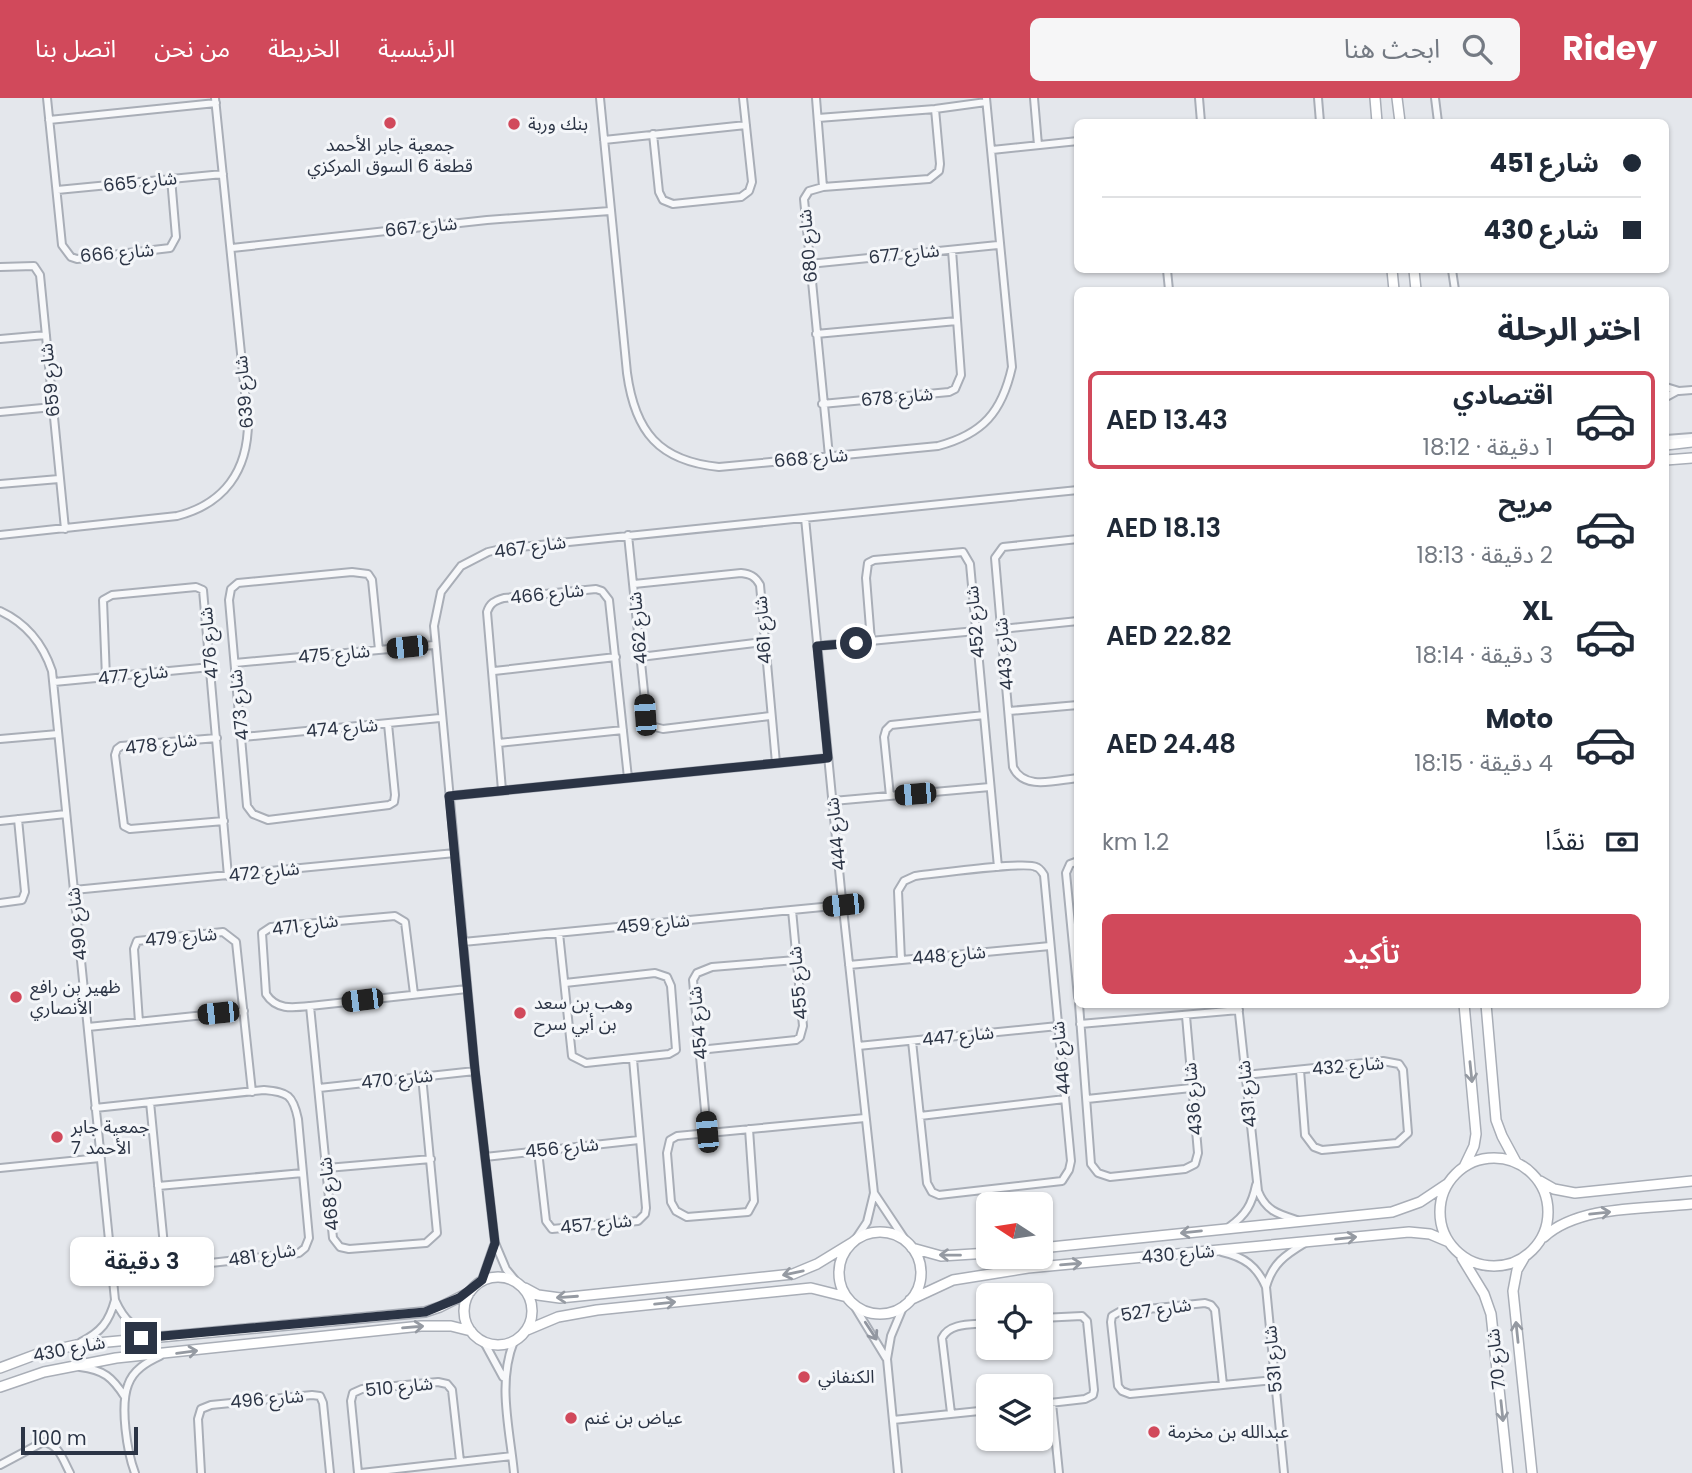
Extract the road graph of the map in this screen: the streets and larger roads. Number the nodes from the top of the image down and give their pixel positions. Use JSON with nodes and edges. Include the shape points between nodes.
{"nodes":[{"id":1,"x":47,"y":98,"type":"edge"},
{"id":2,"x":166,"y":98,"type":"edge"},
{"id":3,"x":600,"y":98,"type":"edge"},
{"id":4,"x":743,"y":98,"type":"edge"},
{"id":5,"x":816,"y":98,"type":"edge"},
{"id":6,"x":1034,"y":98,"type":"edge"},
{"id":7,"x":1199,"y":98,"type":"edge"},
{"id":8,"x":1318,"y":98,"type":"edge"},
{"id":9,"x":1375,"y":98,"type":"edge"},
{"id":10,"x":1398,"y":98,"type":"edge"},
{"id":11,"x":1435,"y":98,"type":"edge"},
{"id":12,"x":986,"y":100,"type":"edge"},
{"id":13,"x":216,"y":101,"type":"edge"},
{"id":14,"x":167,"y":107,"type":"junction"},
{"id":15,"x":935,"y":109,"type":"junction"},
{"id":16,"x":818,"y":118,"type":"junction"},
{"id":17,"x":1201,"y":119,"type":"edge"},
{"id":18,"x":1320,"y":119,"type":"edge"},
{"id":19,"x":1377,"y":119,"type":"edge"},
{"id":20,"x":1402,"y":119,"type":"edge"},
{"id":21,"x":1438,"y":119,"type":"edge"},
{"id":22,"x":49,"y":120,"type":"junction"},
{"id":23,"x":746,"y":125,"type":"junction"},
{"id":24,"x":653,"y":134,"type":"junction"},
{"id":25,"x":604,"y":140,"type":"junction"},
{"id":26,"x":1074,"y":141,"type":"edge"},
{"id":27,"x":1038,"y":145,"type":"junction"},
{"id":28,"x":992,"y":150,"type":"junction"},
{"id":29,"x":223,"y":174,"type":"junction"},
{"id":30,"x":171,"y":178,"type":"junction"},
{"id":31,"x":823,"y":187,"type":"junction"},
{"id":32,"x":57,"y":190,"type":"junction"},
{"id":33,"x":610,"y":211,"type":"junction"},
{"id":34,"x":999,"y":245,"type":"junction"},
{"id":35,"x":232,"y":248,"type":"junction"},
{"id":36,"x":952,"y":250,"type":"junction"},
{"id":37,"x":809,"y":264,"type":"junction"},
{"id":38,"x":0,"y":267,"type":"edge"},
{"id":39,"x":957,"y":321,"type":"junction"},
{"id":40,"x":816,"y":334,"type":"junction"},
{"id":41,"x":46,"y":335,"type":"junction"},
{"id":42,"x":0,"y":339,"type":"edge"},
{"id":43,"x":1669,"y":388,"type":"edge"},
{"id":44,"x":1692,"y":390,"type":"edge"},
{"id":45,"x":1679,"y":391,"type":"junction"},
{"id":46,"x":1669,"y":396,"type":"edge"},
{"id":47,"x":822,"y":404,"type":"junction"},
{"id":48,"x":53,"y":407,"type":"junction"},
{"id":49,"x":0,"y":412,"type":"edge"},
{"id":50,"x":1692,"y":437,"type":"edge"},
{"id":51,"x":1669,"y":439,"type":"edge"},
{"id":52,"x":1692,"y":442,"type":"edge"},
{"id":53,"x":1669,"y":445,"type":"edge"},
{"id":54,"x":829,"y":456,"type":"junction"},
{"id":55,"x":1692,"y":458,"type":"edge"},
{"id":56,"x":1669,"y":460,"type":"edge"},
{"id":57,"x":59,"y":479,"type":"junction"},
{"id":58,"x":0,"y":484,"type":"edge"},
{"id":59,"x":1074,"y":491,"type":"edge"},
{"id":60,"x":805,"y":517,"type":"junction"},
{"id":61,"x":65,"y":529,"type":"junction"},
{"id":62,"x":0,"y":535,"type":"edge"},
{"id":63,"x":628,"y":535,"type":"junction"},
{"id":64,"x":1074,"y":539,"type":"edge"},
{"id":65,"x":634,"y":584,"type":"junction"},
{"id":66,"x":0,"y":611,"type":"edge"},
{"id":67,"x":1074,"y":621,"type":"edge"},
{"id":68,"x":1002,"y":629,"type":"junction"},
{"id":69,"x":976,"y":631,"type":"junction"},
{"id":70,"x":872,"y":641,"type":"junction"},
{"id":71,"x":763,"y":642,"type":"junction"},
{"id":72,"x":434,"y":645,"type":"junction"},
{"id":73,"x":817,"y":646,"type":"junction"},
{"id":74,"x":380,"y":650,"type":"junction"},
{"id":75,"x":616,"y":657,"type":"junction"},
{"id":76,"x":640,"y":657,"type":"junction"},
{"id":77,"x":235,"y":663,"type":"junction"},
{"id":78,"x":211,"y":667,"type":"junction"},
{"id":79,"x":494,"y":671,"type":"junction"},
{"id":80,"x":106,"y":678,"type":"junction"},
{"id":81,"x":54,"y":682,"type":"junction"},
{"id":82,"x":1074,"y":705,"type":"edge"},
{"id":83,"x":1009,"y":711,"type":"junction"},
{"id":84,"x":984,"y":715,"type":"junction"},
{"id":85,"x":770,"y":716,"type":"junction"},
{"id":86,"x":440,"y":718,"type":"junction"},
{"id":87,"x":388,"y":724,"type":"junction"},
{"id":88,"x":624,"y":730,"type":"junction"},
{"id":89,"x":58,"y":734,"type":"junction"},
{"id":90,"x":243,"y":737,"type":"junction"},
{"id":91,"x":217,"y":738,"type":"junction"},
{"id":92,"x":0,"y":739,"type":"edge"},
{"id":93,"x":499,"y":743,"type":"junction"},
{"id":94,"x":828,"y":758,"type":"junction"},
{"id":95,"x":776,"y":763,"type":"junction"},
{"id":96,"x":628,"y":778,"type":"junction"},
{"id":97,"x":1074,"y":778,"type":"edge"},
{"id":98,"x":990,"y":786,"type":"junction"},
{"id":99,"x":502,"y":790,"type":"junction"},
{"id":100,"x":449,"y":796,"type":"junction"},
{"id":101,"x":890,"y":796,"type":"junction"},
{"id":102,"x":833,"y":801,"type":"junction"},
{"id":103,"x":66,"y":814,"type":"junction"},
{"id":104,"x":18,"y":819,"type":"junction"},
{"id":105,"x":0,"y":821,"type":"edge"},
{"id":106,"x":224,"y":821,"type":"junction"},
{"id":107,"x":454,"y":853,"type":"junction"},
{"id":108,"x":1074,"y":862,"type":"edge"},
{"id":109,"x":998,"y":867,"type":"junction"},
{"id":110,"x":228,"y":876,"type":"junction"},
{"id":111,"x":74,"y":890,"type":"junction"},
{"id":112,"x":0,"y":903,"type":"edge"},
{"id":113,"x":843,"y":905,"type":"junction"},
{"id":114,"x":792,"y":910,"type":"junction"},
{"id":115,"x":559,"y":933,"type":"junction"},
{"id":116,"x":1074,"y":934,"type":"edge"},
{"id":117,"x":463,"y":942,"type":"junction"},
{"id":118,"x":1049,"y":946,"type":"junction"},
{"id":119,"x":796,"y":960,"type":"junction"},
{"id":120,"x":901,"y":960,"type":"junction"},
{"id":121,"x":849,"y":965,"type":"junction"},
{"id":122,"x":565,"y":984,"type":"junction"},
{"id":123,"x":467,"y":989,"type":"junction"},
{"id":124,"x":414,"y":994,"type":"junction"},
{"id":125,"x":310,"y":1006,"type":"junction"},
{"id":126,"x":1079,"y":1008,"type":"edge"},
{"id":127,"x":1232,"y":1008,"type":"edge"},
{"id":128,"x":1238,"y":1008,"type":"edge"},
{"id":129,"x":1464,"y":1008,"type":"edge"},
{"id":130,"x":1486,"y":1008,"type":"edge"},
{"id":131,"x":244,"y":1011,"type":"junction"},
{"id":132,"x":1185,"y":1016,"type":"junction"},
{"id":133,"x":139,"y":1021,"type":"junction"},
{"id":134,"x":1080,"y":1024,"type":"junction"},
{"id":135,"x":1058,"y":1026,"type":"junction"},
{"id":136,"x":88,"y":1027,"type":"junction"},
{"id":137,"x":912,"y":1041,"type":"junction"},
{"id":138,"x":858,"y":1046,"type":"junction"},
{"id":139,"x":699,"y":1050,"type":"junction"},
{"id":140,"x":633,"y":1059,"type":"junction"},
{"id":141,"x":475,"y":1070,"type":"junction"},
{"id":142,"x":1300,"y":1070,"type":"junction"},
{"id":143,"x":1245,"y":1075,"type":"junction"},
{"id":144,"x":422,"y":1076,"type":"junction"},
{"id":145,"x":318,"y":1088,"type":"junction"},
{"id":146,"x":1192,"y":1088,"type":"junction"},
{"id":147,"x":252,"y":1092,"type":"junction"},
{"id":148,"x":1065,"y":1099,"type":"junction"},
{"id":149,"x":1087,"y":1099,"type":"junction"},
{"id":150,"x":150,"y":1102,"type":"junction"},
{"id":151,"x":95,"y":1108,"type":"junction"},
{"id":152,"x":920,"y":1116,"type":"junction"},
{"id":153,"x":865,"y":1118,"type":"junction"},
{"id":154,"x":749,"y":1129,"type":"junction"},
{"id":155,"x":707,"y":1132,"type":"junction"},
{"id":156,"x":639,"y":1140,"type":"junction"},
{"id":157,"x":538,"y":1151,"type":"junction"},
{"id":158,"x":485,"y":1157,"type":"junction"},
{"id":159,"x":100,"y":1158,"type":"junction"},
{"id":160,"x":431,"y":1159,"type":"junction"},
{"id":161,"x":1516,"y":1162,"type":"junction"},
{"id":162,"x":1464,"y":1167,"type":"junction"},
{"id":163,"x":0,"y":1168,"type":"edge"},
{"id":164,"x":327,"y":1168,"type":"junction"},
{"id":165,"x":303,"y":1173,"type":"junction"},
{"id":166,"x":1537,"y":1179,"type":"junction"},
{"id":167,"x":1692,"y":1181,"type":"edge"},
{"id":168,"x":1256,"y":1183,"type":"junction"},
{"id":169,"x":1447,"y":1184,"type":"junction"},
{"id":170,"x":158,"y":1185,"type":"junction"},
{"id":171,"x":874,"y":1193,"type":"junction"},
{"id":172,"x":1692,"y":1204,"type":"edge"},
{"id":173,"x":1298,"y":1220,"type":"junction"},
{"id":174,"x":1229,"y":1227,"type":"junction"},
{"id":175,"x":854,"y":1241,"type":"junction"},
{"id":176,"x":1540,"y":1241,"type":"junction"},
{"id":177,"x":1306,"y":1242,"type":"junction"},
{"id":178,"x":1449,"y":1242,"type":"junction"},
{"id":179,"x":495,"y":1243,"type":"junction"},
{"id":180,"x":909,"y":1245,"type":"junction"},
{"id":181,"x":1054,"y":1247,"type":"edge"},
{"id":182,"x":1217,"y":1251,"type":"junction"},
{"id":183,"x":976,"y":1254,"type":"edge"},
{"id":184,"x":1459,"y":1254,"type":"junction"},
{"id":185,"x":1525,"y":1257,"type":"junction"},
{"id":186,"x":482,"y":1280,"type":"junction"},
{"id":187,"x":515,"y":1280,"type":"junction"},
{"id":188,"x":1266,"y":1287,"type":"junction"},
{"id":189,"x":525,"y":1289,"type":"junction"},
{"id":190,"x":470,"y":1292,"type":"junction"},
{"id":191,"x":115,"y":1300,"type":"junction"},
{"id":192,"x":850,"y":1301,"type":"junction"},
{"id":193,"x":907,"y":1303,"type":"junction"},
{"id":194,"x":1053,"y":1317,"type":"edge"},
{"id":195,"x":976,"y":1324,"type":"edge"},
{"id":196,"x":527,"y":1330,"type":"junction"},
{"id":197,"x":471,"y":1331,"type":"junction"},
{"id":198,"x":162,"y":1336,"type":"junction"},
{"id":199,"x":484,"y":1342,"type":"junction"},
{"id":200,"x":514,"y":1342,"type":"junction"},
{"id":201,"x":76,"y":1345,"type":"junction"},
{"id":202,"x":163,"y":1354,"type":"junction"},
{"id":203,"x":887,"y":1359,"type":"junction"},
{"id":204,"x":70,"y":1366,"type":"junction"},
{"id":205,"x":0,"y":1368,"type":"edge"},
{"id":206,"x":505,"y":1380,"type":"junction"},
{"id":207,"x":1274,"y":1380,"type":"junction"},
{"id":208,"x":1223,"y":1385,"type":"junction"},
{"id":209,"x":0,"y":1387,"type":"edge"},
{"id":210,"x":125,"y":1397,"type":"junction"},
{"id":211,"x":1053,"y":1403,"type":"edge"},
{"id":212,"x":976,"y":1411,"type":"edge"},
{"id":213,"x":951,"y":1413,"type":"junction"},
{"id":214,"x":1053,"y":1413,"type":"edge"},
{"id":215,"x":893,"y":1420,"type":"junction"},
{"id":216,"x":512,"y":1456,"type":"junction"},
{"id":217,"x":460,"y":1461,"type":"junction"},
{"id":218,"x":0,"y":1465,"type":"edge"},
{"id":219,"x":1532,"y":1471,"type":"edge"},
{"id":220,"x":69,"y":1473,"type":"edge"},
{"id":221,"x":135,"y":1473,"type":"edge"},
{"id":222,"x":201,"y":1473,"type":"edge"},
{"id":223,"x":330,"y":1473,"type":"edge"},
{"id":224,"x":360,"y":1473,"type":"edge"},
{"id":225,"x":514,"y":1473,"type":"edge"},
{"id":226,"x":898,"y":1473,"type":"edge"},
{"id":227,"x":1059,"y":1473,"type":"edge"},
{"id":228,"x":1284,"y":1473,"type":"edge"},
{"id":229,"x":1508,"y":1473,"type":"edge"}],
"edges":[{"from":1,"to":22,"type":"street","name":"شارع 666"},
{"from":2,"to":14,"type":"street"},
{"from":3,"to":25,"type":"street","name":"شارع 668"},
{"from":4,"to":23,"type":"street"},
{"from":5,"to":16,"type":"street"},
{"from":6,"to":27,"type":"street"},
{"from":7,"to":17,"type":"street"},
{"from":8,"to":18,"type":"street"},
{"from":9,"to":19,"type":"street"},
{"from":10,"to":20,"type":"street"},
{"from":11,"to":21,"type":"street"},
{"from":12,"to":15,"type":"street"},
{"from":12,"to":28,"type":"street","name":"شارع 668"},
{"from":13,"to":14,"type":"street"},
{"from":13,"to":29,"type":"street","name":"شارع 639"},
{"from":14,"to":22,"type":"street"},
{"from":15,"to":16,"type":"street"},
{"from":15,"to":31,"type":"street","name":"شارع 680","via":[[940,164],[935,175]]},
{"from":16,"to":31,"type":"street"},
{"from":22,"to":32,"type":"street","name":"شارع 666"},
{"from":23,"to":24,"type":"street"},
{"from":23,"to":24,"type":"street","via":[[749,191],[741,197],[673,204],[659,192]]},
{"from":24,"to":25,"type":"street"},
{"from":25,"to":33,"type":"street","name":"شارع 668"},
{"from":26,"to":27,"type":"street"},
{"from":27,"to":28,"type":"street"},
{"from":28,"to":34,"type":"street","name":"شارع 668"},
{"from":29,"to":30,"type":"street","name":"شارع 665"},
{"from":29,"to":35,"type":"street","name":"شارع 639"},
{"from":30,"to":32,"type":"street","name":"شارع 665"},
{"from":30,"to":32,"type":"street","name":"شارع 666","via":[[177,234],[170,248],[77,258],[67,254],[62,245]]},
{"from":31,"to":37,"type":"street","name":"شارع 680","via":[[809,191],[804,199]]},
{"from":33,"to":35,"type":"street","name":"شارع 667"},
{"from":33,"to":54,"type":"street","name":"شارع 668","via":[[630,397],[655,443],[685,461],[719,467]]},
{"from":34,"to":36,"type":"street","name":"شارع 677"},
{"from":34,"to":54,"type":"street","name":"شارع 668","via":[[1012,367],[997,410],[975,432],[954,442],[923,449]]},
{"from":35,"to":61,"type":"street","name":"شارع 639","via":[[248,422],[238,471],[221,495],[191,513]]},
{"from":36,"to":37,"type":"street","name":"شارع 677"},
{"from":36,"to":39,"type":"street","name":"شارع 678"},
{"from":37,"to":40,"type":"street","name":"شارع 680"},
{"from":38,"to":41,"type":"street","name":"شارع 659","via":[[23,265],[38,270]]},
{"from":39,"to":40,"type":"street"},
{"from":39,"to":47,"type":"street","name":"شارع 678","via":[[961,375],[955,389]]},
{"from":40,"to":47,"type":"street","name":"شارع 680"},
{"from":41,"to":42,"type":"street"},
{"from":41,"to":48,"type":"street","name":"شارع 659"},
{"from":43,"to":45,"type":"street"},
{"from":44,"to":45,"type":"street"},
{"from":45,"to":46,"type":"street"},
{"from":47,"to":54,"type":"street","name":"شارع 680"},
{"from":48,"to":49,"type":"street"},
{"from":48,"to":57,"type":"street","name":"شارع 659"},
{"from":50,"to":51,"type":"street"},
{"from":52,"to":53,"type":"street"},
{"from":55,"to":56,"type":"street"},
{"from":57,"to":58,"type":"street"},
{"from":57,"to":61,"type":"street","name":"شارع 659"},
{"from":59,"to":60,"type":"street","name":"شارع 467"},
{"from":60,"to":63,"type":"street","name":"شارع 467"},
{"from":60,"to":73,"type":"street","name":"شارع 444"},
{"from":61,"to":62,"type":"street","name":"شارع 639"},
{"from":63,"to":65,"type":"street","name":"شارع 462"},
{"from":63,"to":72,"type":"street","name":"شارع 467","via":[[501,549],[461,566],[442,592],[435,614]]},
{"from":64,"to":68,"type":"street","name":"شارع 443","via":[[1003,547],[997,553]]},
{"from":65,"to":71,"type":"street","name":"شارع 461","via":[[741,573],[753,576],[760,585]]},
{"from":65,"to":76,"type":"street","name":"شارع 462"},
{"from":66,"to":81,"type":"street","name":"شارع 490","via":[[35,638],[48,659]]},
{"from":67,"to":68,"type":"street"},
{"from":68,"to":83,"type":"street","name":"شارع 443"},
{"from":69,"to":70,"type":"street"},
{"from":69,"to":70,"type":"street","name":"شارع 452","via":[[968,557],[963,552],[940,553],[868,564]]},
{"from":69,"to":84,"type":"street","name":"شارع 452"},
{"from":70,"to":73,"type":"street"},
{"from":71,"to":76,"type":"street"},
{"from":71,"to":85,"type":"street","name":"شارع 461"},
{"from":72,"to":74,"type":"street","name":"شارع 475"},
{"from":72,"to":86,"type":"street","name":"شارع 467"},
{"from":73,"to":94,"type":"street","name":"شارع 444"},
{"from":74,"to":77,"type":"street","name":"شارع 475"},
{"from":74,"to":77,"type":"street","name":"شارع 473","via":[[372,580],[360,572],[338,573],[238,583],[231,589]]},
{"from":75,"to":79,"type":"street"},
{"from":75,"to":79,"type":"street","name":"شارع 466","via":[[609,600],[602,591],[504,598],[495,600],[487,612]]},
{"from":75,"to":88,"type":"street","name":"شارع 466"},
{"from":76,"to":85,"type":"street","name":"شارع 462","via":[[645,715],[651,726],[663,729]]},
{"from":77,"to":90,"type":"street","name":"شارع 473"},
{"from":78,"to":80,"type":"street","name":"شارع 477"},
{"from":78,"to":80,"type":"street","name":"شارع 476","via":[[203,590],[112,595],[103,600],[102,607]]},
{"from":78,"to":91,"type":"street","name":"شارع 476"},
{"from":79,"to":93,"type":"street","name":"شارع 466"},
{"from":80,"to":81,"type":"street","name":"شارع 477"},
{"from":81,"to":89,"type":"street","name":"شارع 490"},
{"from":82,"to":83,"type":"street"},
{"from":83,"to":97,"type":"street","name":"شارع 443","via":[[1013,767],[1018,776],[1036,782]]},
{"from":84,"to":98,"type":"street","name":"شارع 452"},
{"from":84,"to":101,"type":"street","via":[[891,725],[884,737]]},
{"from":85,"to":95,"type":"street","name":"شارع 461"},
{"from":86,"to":87,"type":"street","name":"شارع 474"},
{"from":86,"to":100,"type":"street","name":"شارع 467"},
{"from":87,"to":90,"type":"street","name":"شارع 474"},
{"from":87,"to":90,"type":"street","name":"شارع 473","via":[[394,802],[268,820],[247,806]]},
{"from":88,"to":93,"type":"street"},
{"from":88,"to":96,"type":"street","name":"شارع 466"},
{"from":89,"to":92,"type":"street"},
{"from":89,"to":103,"type":"street","name":"شارع 490"},
{"from":91,"to":106,"type":"street","name":"شارع 476"},
{"from":91,"to":106,"type":"street","name":"شارع 478","via":[[121,746],[115,755],[124,826]]},
{"from":93,"to":99,"type":"street","name":"شارع 466"},
{"from":94,"to":95,"type":"street"},
{"from":94,"to":102,"type":"street","name":"شارع 444"},
{"from":95,"to":96,"type":"street"},
{"from":96,"to":99,"type":"street"},
{"from":98,"to":101,"type":"street"},
{"from":98,"to":109,"type":"street","name":"شارع 452"},
{"from":99,"to":100,"type":"street"},
{"from":100,"to":107,"type":"street","name":"شارع 467"},
{"from":101,"to":102,"type":"street"},
{"from":102,"to":113,"type":"street","name":"شارع 444"},
{"from":103,"to":104,"type":"street"},
{"from":103,"to":111,"type":"street","name":"شارع 490"},
{"from":104,"to":105,"type":"street"},
{"from":104,"to":112,"type":"street","via":[[25,892],[22,900]]},
{"from":106,"to":110,"type":"street","name":"شارع 476"},
{"from":107,"to":110,"type":"street","name":"شارع 472"},
{"from":107,"to":117,"type":"street","name":"شارع 467"},
{"from":108,"to":116,"type":"street","via":[[1066,873]]},
{"from":109,"to":118,"type":"street","name":"شارع 446","via":[[1028,865],[1044,875]]},
{"from":109,"to":120,"type":"street","name":"شارع 446","via":[[904,881],[898,891]]},
{"from":110,"to":111,"type":"street","name":"شارع 472"},
{"from":111,"to":136,"type":"street","name":"شارع 490"},
{"from":113,"to":114,"type":"street","name":"شارع 459"},
{"from":113,"to":121,"type":"street","name":"شارع 444"},
{"from":114,"to":115,"type":"street","name":"شارع 459"},
{"from":114,"to":119,"type":"street","name":"شارع 455"},
{"from":115,"to":117,"type":"street","name":"شارع 459"},
{"from":115,"to":122,"type":"street"},
{"from":117,"to":123,"type":"street","name":"شارع 467"},
{"from":118,"to":120,"type":"street","name":"شارع 448"},
{"from":118,"to":135,"type":"street","name":"شارع 446"},
{"from":119,"to":139,"type":"street","name":"شارع 454","via":[[712,967],[696,973],[692,980]]},
{"from":119,"to":139,"type":"street","name":"شارع 455","via":[[803,1026],[800,1037]]},
{"from":120,"to":121,"type":"street","name":"شارع 448"},
{"from":121,"to":138,"type":"street","name":"شارع 444"},
{"from":122,"to":140,"type":"street","via":[[572,1056],[586,1063]]},
{"from":122,"to":140,"type":"street","via":[[655,973],[667,977],[676,1050]]},
{"from":123,"to":124,"type":"street","name":"شارع 471"},
{"from":123,"to":141,"type":"street","name":"شارع 467"},
{"from":124,"to":125,"type":"street","name":"شارع 471"},
{"from":124,"to":125,"type":"street","name":"شارع 471","via":[[405,922],[399,917],[265,930],[261,937],[266,994],[278,1006]]},
{"from":125,"to":145,"type":"street","name":"شارع 468"},
{"from":126,"to":134,"type":"street","name":"شارع 436"},
{"from":127,"to":132,"type":"street"},
{"from":128,"to":143,"type":"street","name":"شارع 431"},
{"from":129,"to":162,"type":"street","one_way":true,"via":[[1476,1134]]},
{"from":130,"to":161,"type":"street","via":[[1496,1120]]},
{"from":131,"to":133,"type":"street"},
{"from":131,"to":133,"type":"street","name":"شارع 479","via":[[236,942],[229,935],[142,939],[134,949]]},
{"from":131,"to":147,"type":"street","name":"شارع 479"},
{"from":132,"to":134,"type":"street"},
{"from":132,"to":146,"type":"street","name":"شارع 436"},
{"from":133,"to":136,"type":"street"},
{"from":134,"to":149,"type":"street","name":"شارع 436"},
{"from":135,"to":137,"type":"street","name":"شارع 447"},
{"from":135,"to":148,"type":"street","name":"شارع 446"},
{"from":136,"to":151,"type":"street","name":"شارع 490"},
{"from":137,"to":138,"type":"street","name":"شارع 447"},
{"from":137,"to":152,"type":"street","name":"شارع 446"},
{"from":138,"to":153,"type":"street","name":"شارع 444"},
{"from":139,"to":155,"type":"street","name":"شارع 454"},
{"from":140,"to":156,"type":"street","name":"شارع 457"},
{"from":141,"to":144,"type":"street","name":"شارع 470"},
{"from":141,"to":158,"type":"street","name":"شارع 467"},
{"from":142,"to":142,"type":"street","name":"شارع 432","via":[[1383,1061],[1399,1064],[1408,1133],[1397,1143],[1314,1147],[1305,1135]]},
{"from":142,"to":143,"type":"street","name":"شارع 432"},
{"from":143,"to":168,"type":"street","name":"شارع 431"},
{"from":144,"to":145,"type":"street","name":"شارع 470"},
{"from":144,"to":160,"type":"street","name":"شارع 468"},
{"from":145,"to":164,"type":"street","name":"شارع 468"},
{"from":146,"to":149,"type":"street"},
{"from":146,"to":149,"type":"street","name":"شارع 436","via":[[1195,1164],[1110,1177],[1091,1164]]},
{"from":147,"to":150,"type":"street","name":"شارع 481"},
{"from":147,"to":165,"type":"street","name":"شارع 481","via":[[281,1091],[296,1107]]},
{"from":148,"to":152,"type":"street"},
{"from":148,"to":152,"type":"street","name":"شارع 446","via":[[1071,1161],[1066,1176],[1057,1183],[932,1192],[927,1183]]},
{"from":150,"to":151,"type":"street","name":"شارع 481"},
{"from":150,"to":170,"type":"street","name":"شارع 481"},
{"from":151,"to":159,"type":"street","name":"شارع 490"},
{"from":153,"to":154,"type":"street"},
{"from":153,"to":171,"type":"street","name":"شارع 444"},
{"from":154,"to":155,"type":"street"},
{"from":154,"to":155,"type":"street","via":[[752,1208],[748,1212],[681,1216],[671,1202],[668,1146],[677,1136]]},
{"from":156,"to":157,"type":"street","name":"شارع 456"},
{"from":156,"to":157,"type":"street","name":"شارع 457","via":[[645,1214],[638,1221],[625,1223],[552,1229],[546,1221]]},
{"from":157,"to":158,"type":"street","name":"شارع 456"},
{"from":158,"to":179,"type":"street","name":"شارع 467"},
{"from":159,"to":163,"type":"street"},
{"from":159,"to":191,"type":"street","name":"شارع 490"},
{"from":160,"to":164,"type":"street"},
{"from":160,"to":164,"type":"street","name":"شارع 468","via":[[438,1227],[426,1242],[340,1247],[333,1238]]},
{"from":161,"to":162,"type":"street","via":[[1493,1157]]},
{"from":161,"to":166,"type":"street"},
{"from":162,"to":169,"type":"street"},
{"from":165,"to":170,"type":"street"},
{"from":165,"to":170,"type":"street","name":"شارع 481","via":[[306,1248],[299,1253],[184,1266],[170,1261],[163,1252]]},
{"from":166,"to":167,"type":"street","via":[[1574,1193]]},
{"from":166,"to":176,"type":"street","via":[[1546,1195],[1548,1214]]},
{"from":168,"to":173,"type":"street","name":"شارع 431","via":[[1267,1207]]},
{"from":168,"to":174,"type":"street","name":"شارع 431","via":[[1251,1205]]},
{"from":169,"to":173,"type":"street","name":"شارع 430","via":[[1420,1202],[1392,1212]]},
{"from":169,"to":178,"type":"street","via":[[1440,1213]]},
{"from":171,"to":175,"type":"street","name":"شارع 444","via":[[867,1222]]},
{"from":171,"to":180,"type":"street","name":"شارع 444"},
{"from":176,"to":172,"type":"street","one_way":true,"via":[[1578,1217]]},
{"from":173,"to":174,"type":"street","name":"شارع 430"},
{"from":174,"to":181,"type":"street","name":"شارع 430","one_way":true},
{"from":175,"to":180,"type":"street","via":[[881,1232],[898,1236]]},
{"from":175,"to":189,"type":"street","one_way":true,"via":[[793,1274],[560,1298]]},
{"from":175,"to":192,"type":"street","via":[[839,1265],[839,1279]]},
{"from":176,"to":185,"type":"street"},
{"from":177,"to":178,"type":"street","name":"شارع 430","one_way":true,"via":[[1418,1232]]},
{"from":177,"to":182,"type":"street","name":"شارع 430"},
{"from":177,"to":188,"type":"street","via":[[1279,1260]]},
{"from":178,"to":184,"type":"street"},
{"from":179,"to":186,"type":"street","name":"شارع 467"},
{"from":179,"to":187,"type":"street","name":"شارع 467"},
{"from":183,"to":180,"type":"street","one_way":true,"via":[[941,1256]]},
{"from":180,"to":193,"type":"street","via":[[919,1263],[920,1278]]},
{"from":182,"to":188,"type":"street","via":[[1254,1266]]},
{"from":193,"to":182,"type":"street","name":"شارع 430","one_way":true,"via":[[968,1276]]},
{"from":184,"to":185,"type":"street","via":[[1488,1266],[1507,1265]]},
{"from":184,"to":229,"type":"street","name":"شارع 70","one_way":true,"via":[[1491,1314]]},
{"from":219,"to":185,"type":"street","name":"شارع 70","one_way":true,"via":[[1513,1291]]},
{"from":186,"to":187,"type":"street"},
{"from":186,"to":190,"type":"street"},
{"from":187,"to":189,"type":"street"},
{"from":188,"to":207,"type":"street","name":"شارع 531"},
{"from":189,"to":196,"type":"street","via":[[532,1305]]},
{"from":190,"to":197,"type":"street","via":[[464,1316]]},
{"from":190,"to":198,"type":"street","name":"شارع 430","via":[[425,1312]]},
{"from":191,"to":198,"type":"street","via":[[134,1327]]},
{"from":191,"to":201,"type":"street","via":[[100,1332]]},
{"from":192,"to":193,"type":"street","via":[[878,1314]]},
{"from":196,"to":192,"type":"street","one_way":true,"via":[[576,1313],[796,1290],[820,1289]]},
{"from":192,"to":203,"type":"street","one_way":true},
{"from":193,"to":203,"type":"street","via":[[891,1336]]},
{"from":194,"to":211,"type":"street","via":[[1082,1316],[1087,1321],[1093,1395]]},
{"from":195,"to":213,"type":"street","via":[[951,1327],[942,1338]]},
{"from":196,"to":200,"type":"street"},
{"from":197,"to":199,"type":"street"},
{"from":202,"to":197,"type":"street","name":"شارع 430","one_way":true,"via":[[421,1326]]},
{"from":198,"to":201,"type":"street","name":"شارع 430"},
{"from":199,"to":200,"type":"street"},
{"from":199,"to":206,"type":"street"},
{"from":200,"to":206,"type":"street"},
{"from":201,"to":205,"type":"street","name":"شارع 430"},
{"from":202,"to":204,"type":"street","name":"شارع 430"},
{"from":202,"to":210,"type":"street","via":[[139,1368]]},
{"from":203,"to":215,"type":"street"},
{"from":204,"to":209,"type":"street","name":"شارع 430"},
{"from":204,"to":210,"type":"street","via":[[100,1370]]},
{"from":206,"to":216,"type":"street"},
{"from":207,"to":208,"type":"street","name":"شارع 527"},
{"from":207,"to":228,"type":"street","name":"شارع 531"},
{"from":208,"to":208,"type":"street","name":"شارع 527","via":[[1122,1391],[1112,1316],[1211,1305]]},
{"from":210,"to":221,"type":"street"},
{"from":212,"to":213,"type":"street"},
{"from":213,"to":215,"type":"street"},
{"from":214,"to":227,"type":"street"},
{"from":215,"to":226,"type":"street"},
{"from":216,"to":217,"type":"street"},
{"from":216,"to":225,"type":"street"},
{"from":217,"to":224,"type":"street"},
{"from":217,"to":224,"type":"street","name":"شارع 510","via":[[452,1390],[447,1384],[362,1389],[353,1392],[351,1401]]},
{"from":218,"to":220,"type":"street","via":[[43,1442],[55,1446]]},
{"from":222,"to":223,"type":"street","name":"شارع 496","via":[[201,1409],[312,1395],[320,1396],[323,1403]]}]}
